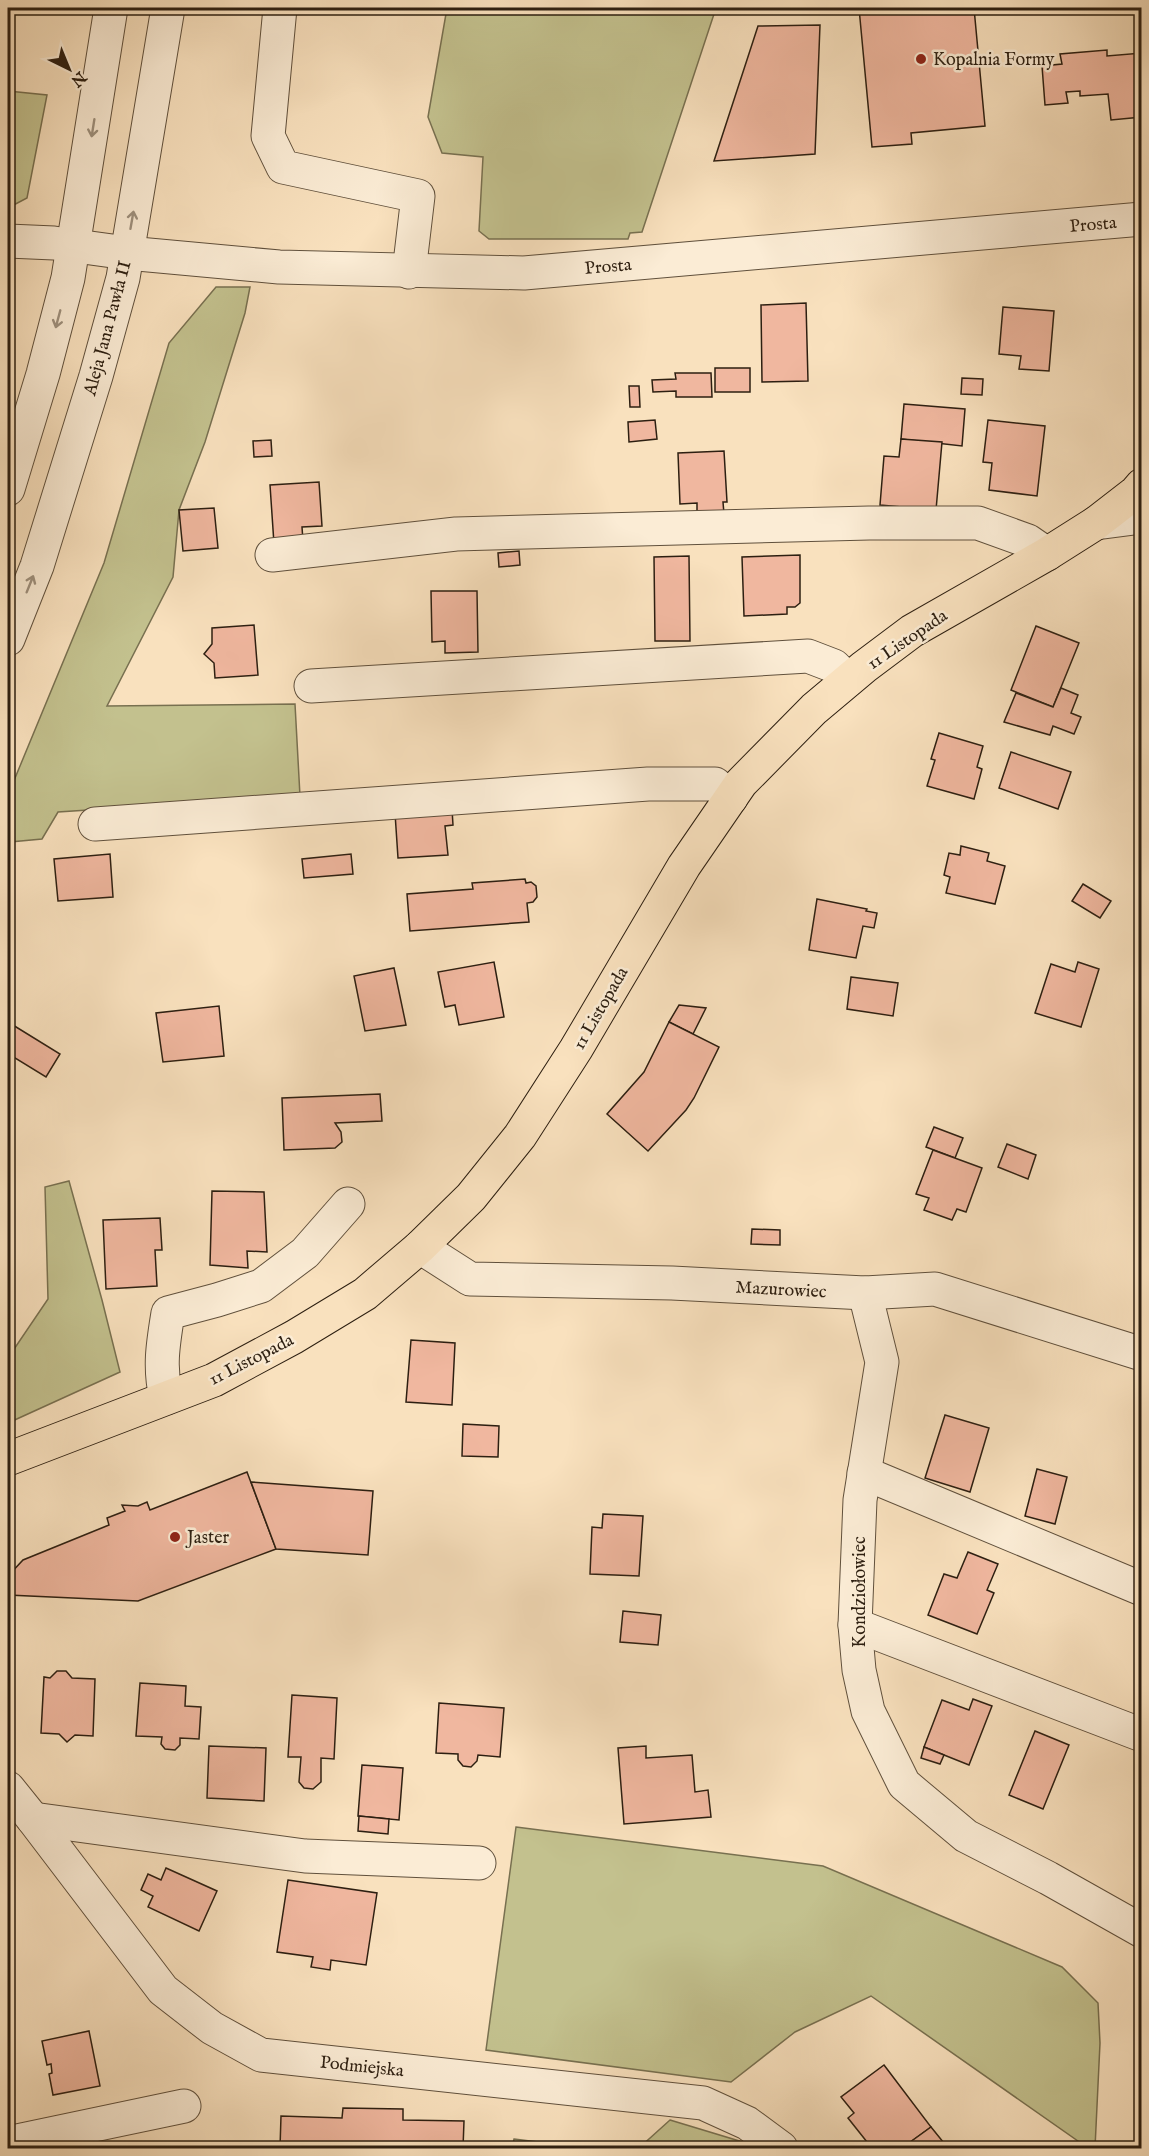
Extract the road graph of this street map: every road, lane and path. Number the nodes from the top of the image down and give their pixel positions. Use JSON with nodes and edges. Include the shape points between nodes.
{"nodes":[{"id":1,"x":111,"y":8,"type":"edge"},
{"id":2,"x":168,"y":8,"type":"edge"},
{"id":3,"x":280,"y":8,"type":"edge"},
{"id":4,"x":1142,"y":219,"type":"edge"},
{"id":5,"x":8,"y":241,"type":"edge"},
{"id":6,"x":75,"y":245,"type":"junction"},
{"id":7,"x":127,"y":253,"type":"junction"},
{"id":8,"x":409,"y":272,"type":"junction"},
{"id":9,"x":1142,"y":485,"type":"edge"},
{"id":10,"x":8,"y":489,"type":"edge"},
{"id":11,"x":1142,"y":517,"type":"edge"},
{"id":12,"x":1096,"y":523,"type":"junction"},
{"id":13,"x":1047,"y":554,"type":"junction"},
{"id":14,"x":272,"y":555,"type":"dead end"},
{"id":15,"x":8,"y":639,"type":"edge"},
{"id":16,"x":848,"y":680,"type":"junction"},
{"id":17,"x":311,"y":686,"type":"dead end"},
{"id":18,"x":731,"y":798,"type":"junction"},
{"id":19,"x":95,"y":824,"type":"dead end"},
{"id":20,"x":348,"y":1204,"type":"dead end"},
{"id":21,"x":420,"y":1247,"type":"junction"},
{"id":22,"x":865,"y":1293,"type":"junction"},
{"id":23,"x":1142,"y":1354,"type":"edge"},
{"id":24,"x":166,"y":1398,"type":"junction"},
{"id":25,"x":8,"y":1459,"type":"edge"},
{"id":26,"x":864,"y":1473,"type":"junction"},
{"id":27,"x":1142,"y":1589,"type":"edge"},
{"id":28,"x":855,"y":1625,"type":"junction"},
{"id":29,"x":1142,"y":1735,"type":"edge"},
{"id":30,"x":8,"y":1788,"type":"edge"},
{"id":31,"x":33,"y":1818,"type":"junction"},
{"id":32,"x":479,"y":1863,"type":"dead end"},
{"id":33,"x":1142,"y":1931,"type":"edge"},
{"id":34,"x":184,"y":2106,"type":"dead end"},
{"id":35,"x":8,"y":2143,"type":"edge"},
{"id":36,"x":781,"y":2148,"type":"edge"}],
"edges":[{"from":1,"to":6,"type":"street","one_way":true},
{"from":7,"to":2,"type":"street","name":"Aleja Jana Pawła II","one_way":true},
{"from":3,"to":8,"type":"street","via":[[268,136],[282,167],[418,196]]},
{"from":4,"to":8,"type":"street","name":"Prosta","via":[[524,273]]},
{"from":5,"to":6,"type":"street","name":"Prosta"},
{"from":6,"to":7,"type":"street","name":"Prosta"},
{"from":6,"to":10,"type":"street","one_way":true,"via":[[43,374]]},
{"from":7,"to":8,"type":"street","name":"Prosta","via":[[279,267]]},
{"from":15,"to":7,"type":"street","name":"Aleja Jana Pawła II","one_way":true,"via":[[37,566],[86,410]]},
{"from":9,"to":12,"type":"main road","name":"11 Listopada"},
{"from":11,"to":12,"type":"street"},
{"from":12,"to":13,"type":"main road","name":"11 Listopada"},
{"from":13,"to":14,"type":"street","via":[[1028,541],[978,523],[869,523],[456,534]]},
{"from":13,"to":16,"type":"main road","name":"11 Listopada","via":[[912,631]]},
{"from":16,"to":17,"type":"street","via":[[834,666],[808,656]]},
{"from":16,"to":18,"type":"main road","name":"11 Listopada","via":[[806,717]]},
{"from":18,"to":19,"type":"street","via":[[715,784],[648,784]]},
{"from":18,"to":21,"type":"main road","name":"11 Listopada","via":[[684,866],[520,1136],[471,1197]]},
{"from":20,"to":24,"type":"street","via":[[305,1253],[261,1286],[168,1313],[161,1357]]},
{"from":21,"to":22,"type":"street","name":"Mazurowiec","via":[[470,1279],[672,1283]]},
{"from":21,"to":24,"type":"main road","name":"11 Listopada","via":[[365,1294],[294,1337],[214,1380]]},
{"from":22,"to":23,"type":"street","name":"Mazurowiec","via":[[935,1289]]},
{"from":22,"to":26,"type":"street","name":"Kondziołowiec","via":[[882,1362]]},
{"from":24,"to":25,"type":"main road","name":"11 Listopada"},
{"from":26,"to":27,"type":"street"},
{"from":26,"to":28,"type":"street","name":"Kondziołowiec"},
{"from":28,"to":29,"type":"street"},
{"from":28,"to":33,"type":"street","name":"Kondziołowiec","via":[[868,1712],[904,1785],[966,1836]]},
{"from":30,"to":31,"type":"street","name":"Podmiejska"},
{"from":31,"to":32,"type":"street","via":[[305,1856]]},
{"from":31,"to":36,"type":"street","name":"Podmiejska","via":[[163,1990],[212,2028],[261,2055],[703,2103],[747,2123]]},
{"from":34,"to":35,"type":"street"}]}
